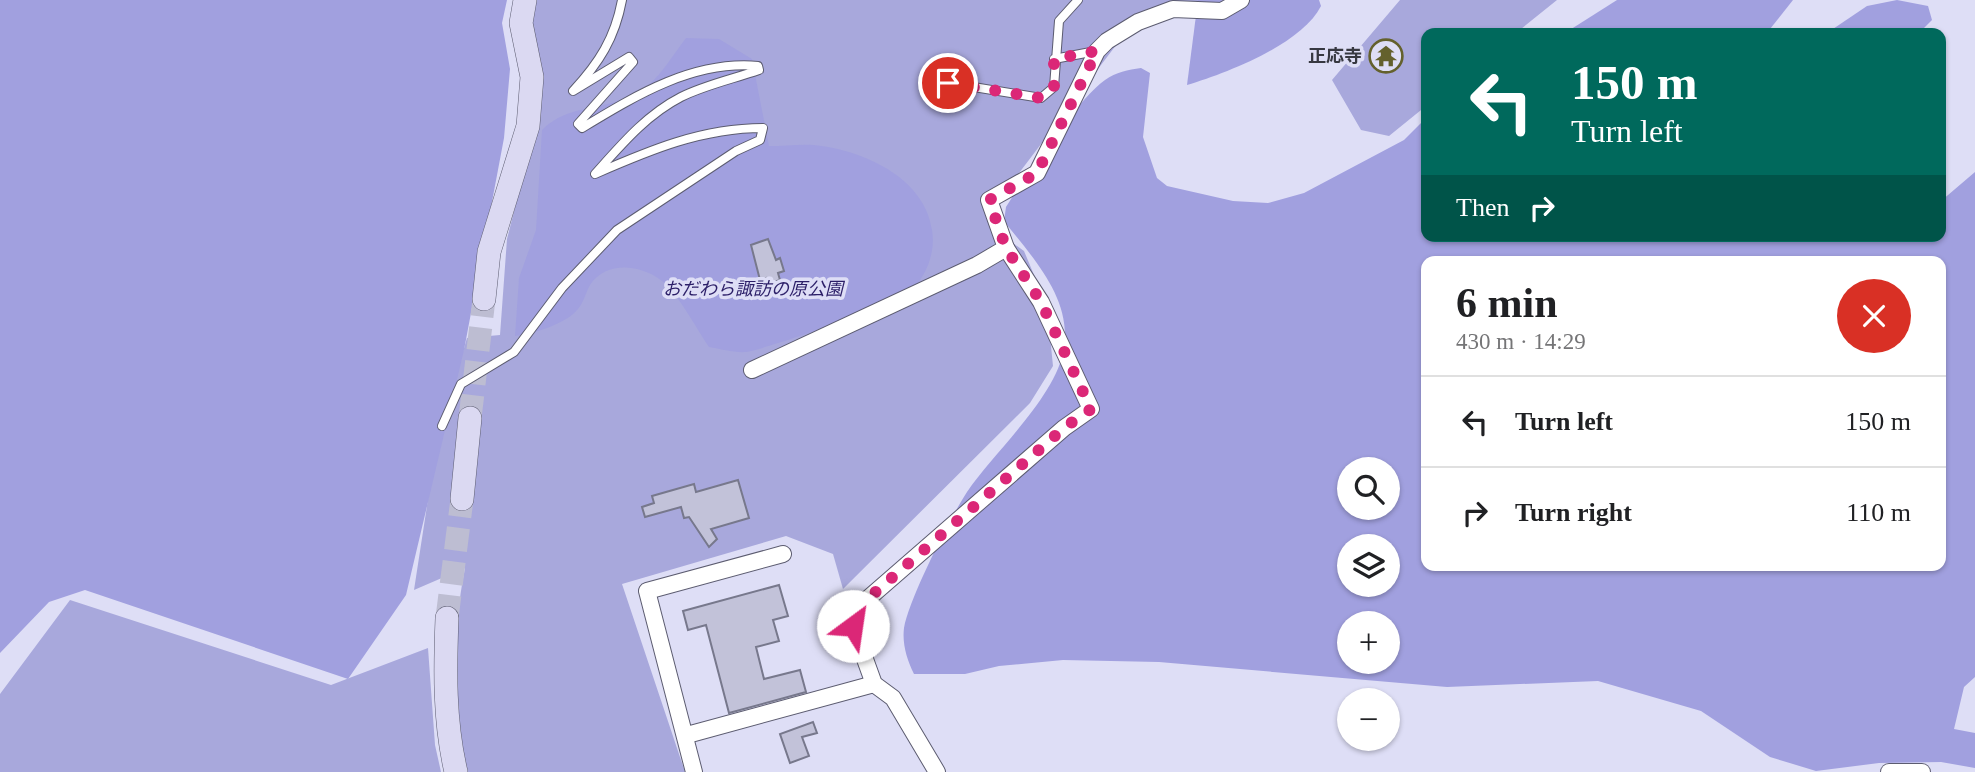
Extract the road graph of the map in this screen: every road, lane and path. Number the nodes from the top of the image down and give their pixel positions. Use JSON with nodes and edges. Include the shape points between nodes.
{"nodes":[{"id":1,"x":525,"y":0,"type":"edge"},
{"id":2,"x":622,"y":0,"type":"edge"},
{"id":3,"x":1078,"y":0,"type":"edge"},
{"id":4,"x":1241,"y":0,"type":"edge"},
{"id":5,"x":1097,"y":51,"type":"junction"},
{"id":6,"x":1054,"y":59,"type":"junction"},
{"id":7,"x":948,"y":83,"type":"dead end"},
{"id":8,"x":1006,"y":248,"type":"junction"},
{"id":9,"x":484,"y":299,"type":"tunnel mouth"},
{"id":10,"x":752,"y":370,"type":"dead end"},
{"id":11,"x":470,"y":418,"type":"tunnel mouth"},
{"id":12,"x":442,"y":426,"type":"dead end"},
{"id":13,"x":461,"y":499,"type":"tunnel mouth"},
{"id":14,"x":783,"y":555,"type":"dead end"},
{"id":15,"x":447,"y":618,"type":"tunnel mouth"},
{"id":16,"x":874,"y":684,"type":"junction"},
{"id":17,"x":687,"y":735,"type":"junction"},
{"id":18,"x":456,"y":772,"type":"edge"},
{"id":19,"x":694,"y":772,"type":"edge"},
{"id":20,"x":937,"y":772,"type":"edge"},
{"id":21,"x":1889,"y":772,"type":"edge"},
{"id":22,"x":1922,"y":772,"type":"edge"}],
"edges":[{"from":1,"to":9,"type":"street","via":[[521,23],[532,76],[528,126],[489,252]]},
{"from":2,"to":12,"type":"lane","via":[[611,43],[573,90],[629,57],[633,62],[578,124],[582,128],[673,79],[721,66],[758,66],[759,70],[680,97],[635,131],[595,174],[696,135],[764,128],[760,140],[617,230],[562,288],[514,352],[461,384]]},
{"from":3,"to":6,"type":"lane","via":[[1059,21]]},
{"from":4,"to":5,"type":"street","via":[[1222,11],[1173,9],[1138,22]]},
{"from":5,"to":6,"type":"lane"},
{"from":5,"to":8,"type":"street","via":[[1037,173],[989,200]]},
{"from":6,"to":7,"type":"lane","via":[[1054,87],[1041,98]]},
{"from":8,"to":10,"type":"street"},
{"from":8,"to":16,"type":"street","via":[[1041,302],[1091,409],[856,609],[853,626]]},
{"from":11,"to":13,"type":"street"},
{"from":14,"to":17,"type":"street","via":[[647,591]]},
{"from":15,"to":18,"type":"street","via":[[445,680]]},
{"from":16,"to":17,"type":"street"},
{"from":16,"to":20,"type":"street","via":[[893,698]]},
{"from":17,"to":19,"type":"street"},
{"from":21,"to":22,"type":"street"}]}
